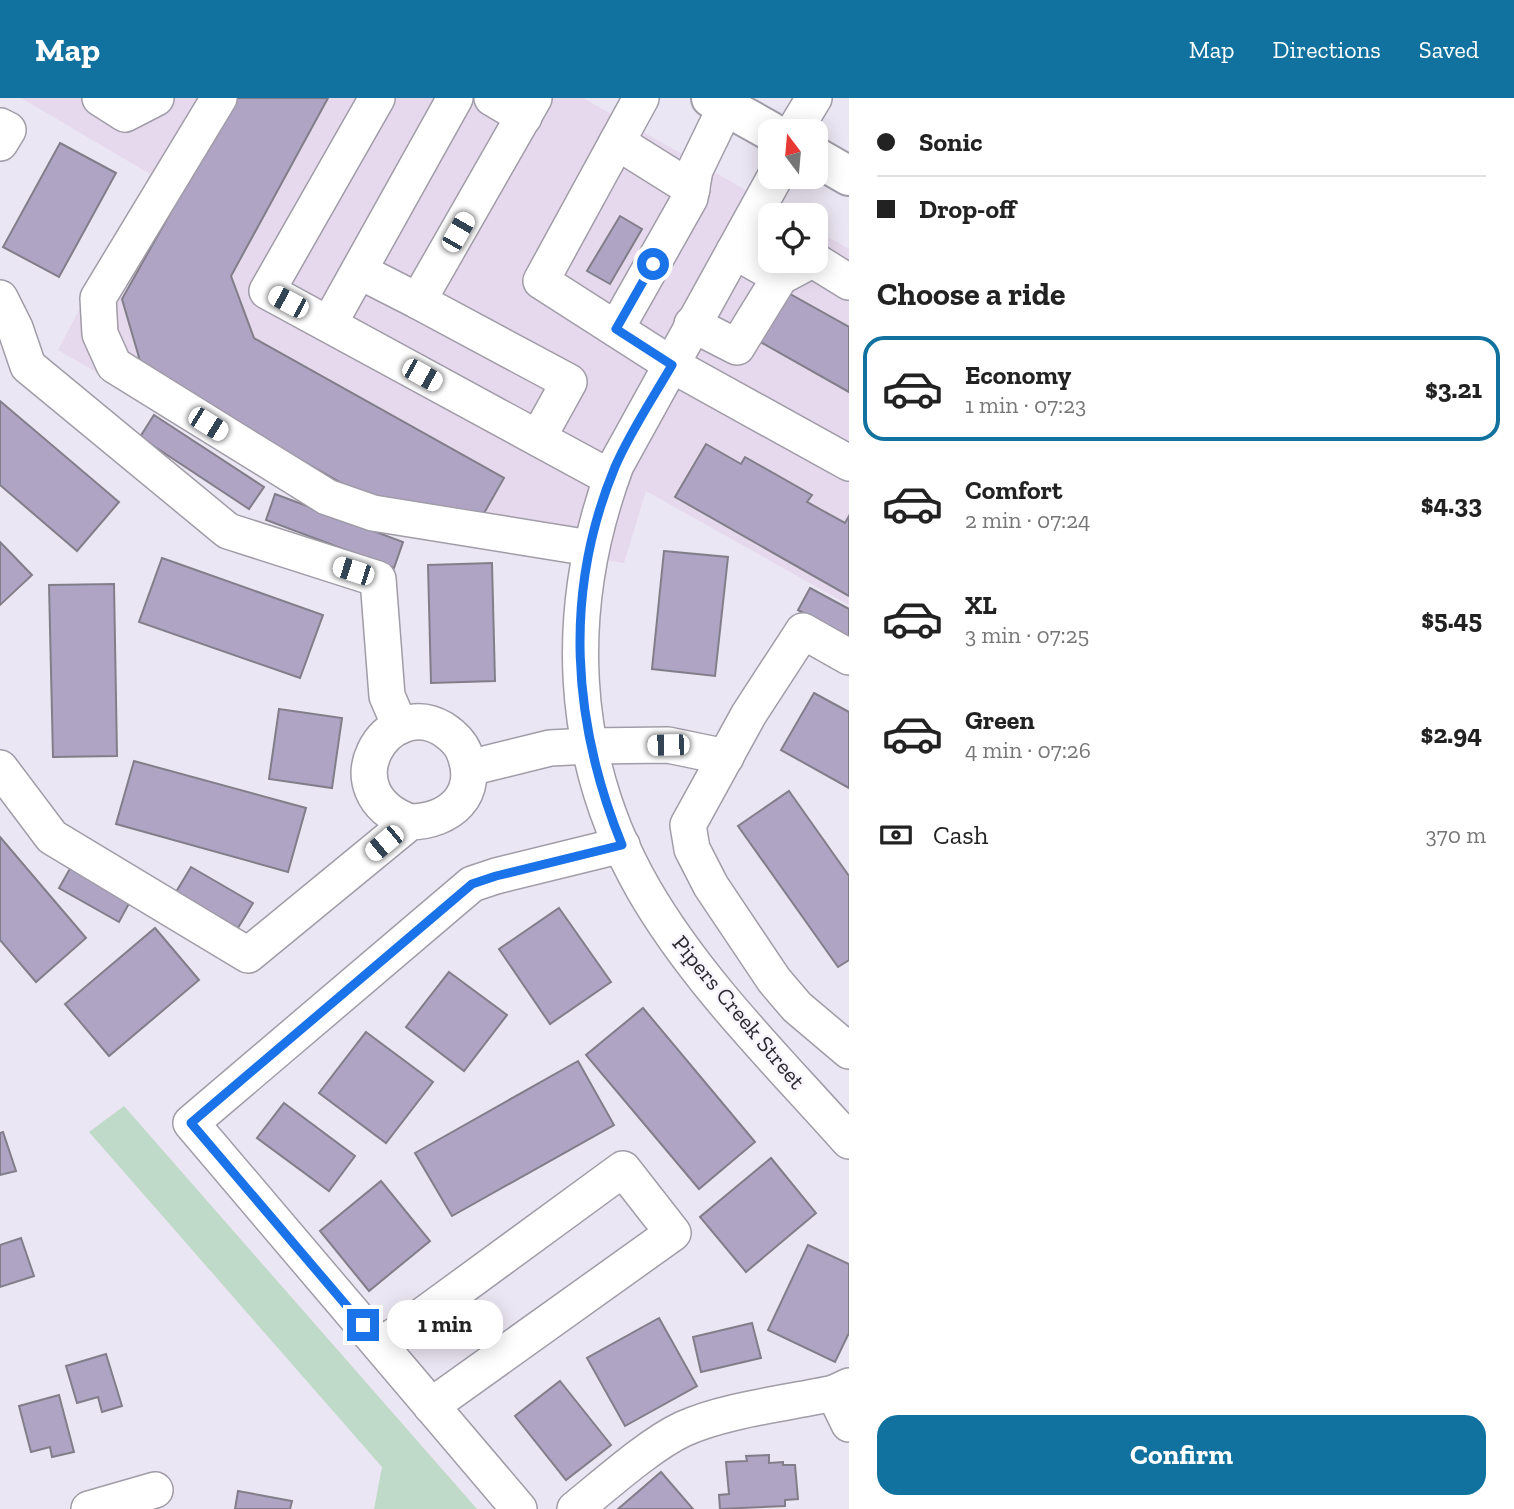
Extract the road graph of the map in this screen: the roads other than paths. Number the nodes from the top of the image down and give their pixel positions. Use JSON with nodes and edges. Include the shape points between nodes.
{"nodes":[{"id":1,"x":100,"y":98,"type":"edge"},
{"id":2,"x":156,"y":98,"type":"edge"},
{"id":3,"x":219,"y":98,"type":"edge"},
{"id":4,"x":377,"y":98,"type":"edge"},
{"id":5,"x":455,"y":98,"type":"edge"},
{"id":6,"x":492,"y":98,"type":"edge"},
{"id":7,"x":641,"y":98,"type":"edge"},
{"id":8,"x":814,"y":98,"type":"edge"},
{"id":9,"x":718,"y":102,"type":"edge"},
{"id":10,"x":529,"y":107,"type":"edge"},
{"id":11,"x":801,"y":119,"type":"edge"},
{"id":12,"x":758,"y":124,"type":"edge"},
{"id":13,"x":0,"y":126,"type":"edge"},
{"id":14,"x":617,"y":142,"type":"junction"},
{"id":15,"x":0,"y":143,"type":"edge"},
{"id":16,"x":828,"y":164,"type":"edge"},
{"id":17,"x":849,"y":176,"type":"edge"},
{"id":18,"x":692,"y":189,"type":"junction"},
{"id":19,"x":768,"y":189,"type":"edge"},
{"id":20,"x":734,"y":251,"type":"junction"},
{"id":21,"x":758,"y":258,"type":"edge"},
{"id":22,"x":828,"y":269,"type":"edge"},
{"id":23,"x":359,"y":271,"type":"junction"},
{"id":24,"x":792,"y":273,"type":"edge"},
{"id":25,"x":849,"y":282,"type":"edge"},
{"id":26,"x":0,"y":298,"type":"edge"},
{"id":27,"x":418,"y":301,"type":"junction"},
{"id":28,"x":329,"y":324,"type":"junction"},
{"id":29,"x":692,"y":324,"type":"junction"},
{"id":30,"x":616,"y":329,"type":"junction"},
{"id":31,"x":737,"y":347,"type":"junction"},
{"id":32,"x":672,"y":365,"type":"junction"},
{"id":33,"x":728,"y":396,"type":"junction"},
{"id":34,"x":538,"y":438,"type":"junction"},
{"id":35,"x":849,"y":463,"type":"edge"},
{"id":36,"x":611,"y":478,"type":"junction"},
{"id":37,"x":590,"y":548,"type":"junction"},
{"id":38,"x":849,"y":657,"type":"edge"},
{"id":39,"x":400,"y":726,"type":"junction"},
{"id":40,"x":590,"y":746,"type":"junction"},
{"id":41,"x":726,"y":757,"type":"junction"},
{"id":42,"x":0,"y":768,"type":"edge"},
{"id":43,"x":469,"y":768,"type":"junction"},
{"id":44,"x":410,"y":821,"type":"junction"},
{"id":45,"x":622,"y":845,"type":"junction"},
{"id":46,"x":849,"y":1051,"type":"edge"},
{"id":47,"x":849,"y":1141,"type":"edge"},
{"id":48,"x":381,"y":1346,"type":"junction"},
{"id":49,"x":841,"y":1389,"type":"edge"},
{"id":50,"x":431,"y":1406,"type":"junction"},
{"id":51,"x":849,"y":1424,"type":"edge"},
{"id":52,"x":155,"y":1490,"type":"dead end"},
{"id":53,"x":89,"y":1509,"type":"edge"},
{"id":54,"x":519,"y":1509,"type":"edge"},
{"id":55,"x":575,"y":1509,"type":"edge"}],
"edges":[{"from":1,"to":2,"type":"street","via":[[125,114]]},
{"from":3,"to":37,"type":"street","via":[[99,298],[100,334],[114,365],[327,497],[373,513]]},
{"from":4,"to":28,"type":"street","via":[[267,291]]},
{"from":5,"to":23,"type":"street"},
{"from":6,"to":10,"type":"street"},
{"from":7,"to":14,"type":"street"},
{"from":8,"to":11,"type":"street"},
{"from":9,"to":12,"type":"main road"},
{"from":9,"to":18,"type":"street"},
{"from":10,"to":27,"type":"street"},
{"from":13,"to":15,"type":"street","via":[[8,130]]},
{"from":14,"to":18,"type":"street"},
{"from":14,"to":30,"type":"street","via":[[541,281]]},
{"from":16,"to":17,"type":"main road"},
{"from":18,"to":30,"type":"street"},
{"from":19,"to":20,"type":"street","name":"Pipers Creek Street"},
{"from":20,"to":21,"type":"street"},
{"from":20,"to":29,"type":"street","name":"Pipers Creek Street"},
{"from":22,"to":25,"type":"street"},
{"from":23,"to":27,"type":"street"},
{"from":23,"to":28,"type":"street"},
{"from":24,"to":31,"type":"street"},
{"from":26,"to":39,"type":"street","via":[[28,366],[228,531],[378,579],[387,696]]},
{"from":27,"to":34,"type":"street","via":[[569,382]]},
{"from":28,"to":34,"type":"street"},
{"from":29,"to":31,"type":"street"},
{"from":29,"to":32,"type":"street","name":"Pipers Creek Street"},
{"from":30,"to":32,"type":"street"},
{"from":31,"to":33,"type":"street"},
{"from":32,"to":33,"type":"street"},
{"from":32,"to":36,"type":"street","name":"Pipers Creek Street"},
{"from":33,"to":35,"type":"street"},
{"from":34,"to":36,"type":"street"},
{"from":36,"to":37,"type":"street","name":"Pipers Creek Street"},
{"from":37,"to":40,"type":"street","name":"Pipers Creek Street","via":[[579,650]]},
{"from":38,"to":41,"type":"street","via":[[803,631]]},
{"from":39,"to":43,"type":"street","via":[[418,722],[437,726],[464,750]]},
{"from":39,"to":44,"type":"street","via":[[374,751],[369,769],[379,803]]},
{"from":40,"to":41,"type":"street","via":[[668,745]]},
{"from":40,"to":43,"type":"street","via":[[550,748]]},
{"from":40,"to":45,"type":"street","name":"Pipers Creek Street"},
{"from":41,"to":46,"type":"street","via":[[688,825],[692,849],[711,886],[774,980],[797,1007]]},
{"from":42,"to":44,"type":"street","via":[[52,837],[248,955]]},
{"from":43,"to":44,"type":"street","via":[[459,803],[445,815]]},
{"from":45,"to":47,"type":"street","name":"Pipers Creek Street","via":[[644,890],[711,985]]},
{"from":45,"to":48,"type":"street","via":[[472,884],[191,1123]]},
{"from":48,"to":50,"type":"street"},
{"from":48,"to":50,"type":"street","via":[[623,1169],[673,1233]]},
{"from":49,"to":51,"type":"street"},
{"from":49,"to":55,"type":"street","via":[[682,1430]]},
{"from":50,"to":54,"type":"street"},
{"from":52,"to":53,"type":"street"}]}
